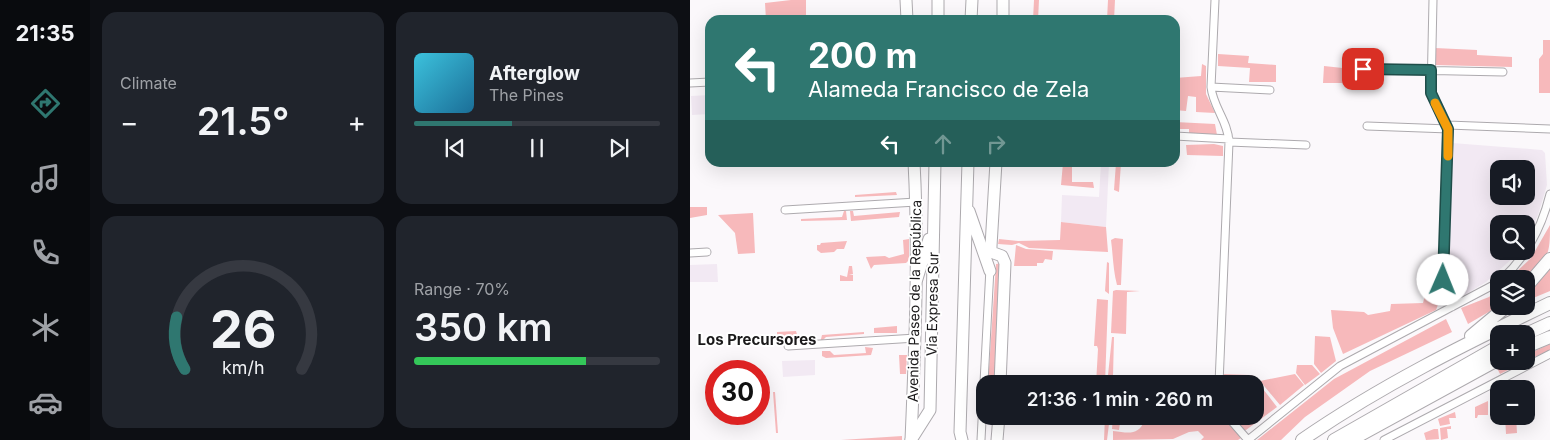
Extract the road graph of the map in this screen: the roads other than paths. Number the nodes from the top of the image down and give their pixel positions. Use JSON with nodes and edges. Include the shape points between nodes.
{"nodes":[{"id":1,"x":906,"y":0,"type":"edge"},
{"id":2,"x":938,"y":0,"type":"edge"},
{"id":3,"x":972,"y":0,"type":"edge"},
{"id":4,"x":1003,"y":0,"type":"edge"},
{"id":5,"x":1215,"y":0,"type":"edge"},
{"id":6,"x":1433,"y":0,"type":"edge"},
{"id":7,"x":907,"y":15,"type":"edge"},
{"id":8,"x":938,"y":15,"type":"edge"},
{"id":9,"x":972,"y":15,"type":"edge"},
{"id":10,"x":1003,"y":15,"type":"edge"},
{"id":11,"x":1363,"y":69,"type":"dead end"},
{"id":12,"x":1431,"y":70,"type":"junction"},
{"id":13,"x":1503,"y":72,"type":"dead end"},
{"id":14,"x":705,"y":82,"type":"edge"},
{"id":15,"x":690,"y":83,"type":"edge"},
{"id":16,"x":1211,"y":88,"type":"junction"},
{"id":17,"x":1270,"y":90,"type":"dead end"},
{"id":18,"x":1367,"y":126,"type":"dead end"},
{"id":19,"x":1448,"y":127,"type":"junction"},
{"id":20,"x":1550,"y":129,"type":"edge"},
{"id":21,"x":1180,"y":136,"type":"edge"},
{"id":22,"x":1229,"y":140,"type":"junction"},
{"id":23,"x":1306,"y":145,"type":"dead end"},
{"id":24,"x":914,"y":167,"type":"edge"},
{"id":25,"x":935,"y":167,"type":"edge"},
{"id":26,"x":968,"y":167,"type":"edge"},
{"id":27,"x":996,"y":167,"type":"edge"},
{"id":28,"x":1550,"y":194,"type":"edge"},
{"id":29,"x":916,"y":202,"type":"junction"},
{"id":30,"x":967,"y":207,"type":"junction"},
{"id":31,"x":785,"y":210,"type":"dead end"},
{"id":32,"x":934,"y":223,"type":"junction"},
{"id":33,"x":707,"y":252,"type":"dead end"},
{"id":34,"x":991,"y":252,"type":"junction"},
{"id":35,"x":690,"y":253,"type":"edge"},
{"id":36,"x":1550,"y":259,"type":"edge"},
{"id":37,"x":1510,"y":270,"type":"edge"},
{"id":38,"x":990,"y":271,"type":"junction"},
{"id":39,"x":1535,"y":276,"type":"edge"},
{"id":40,"x":917,"y":279,"type":"junction"},
{"id":41,"x":1490,"y":287,"type":"edge"},
{"id":42,"x":1550,"y":303,"type":"edge"},
{"id":43,"x":1452,"y":307,"type":"junction"},
{"id":44,"x":1497,"y":315,"type":"edge"},
{"id":45,"x":1550,"y":323,"type":"edge"},
{"id":46,"x":1535,"y":330,"type":"edge"},
{"id":47,"x":1550,"y":337,"type":"edge"},
{"id":48,"x":916,"y":338,"type":"junction"},
{"id":49,"x":1535,"y":343,"type":"edge"},
{"id":50,"x":788,"y":346,"type":"dead end"},
{"id":51,"x":1458,"y":348,"type":"junction"},
{"id":52,"x":1490,"y":351,"type":"edge"},
{"id":53,"x":1550,"y":354,"type":"edge"},
{"id":54,"x":1490,"y":364,"type":"edge"},
{"id":55,"x":1000,"y":375,"type":"edge"},
{"id":56,"x":1219,"y":375,"type":"edge"},
{"id":57,"x":1235,"y":425,"type":"edge"},
{"id":58,"x":982,"y":429,"type":"junction"},
{"id":59,"x":998,"y":435,"type":"edge"},
{"id":60,"x":961,"y":436,"type":"edge"},
{"id":61,"x":911,"y":440,"type":"edge"},
{"id":62,"x":981,"y":440,"type":"edge"},
{"id":63,"x":1248,"y":440,"type":"edge"},
{"id":64,"x":1302,"y":440,"type":"edge"},
{"id":65,"x":1334,"y":440,"type":"edge"},
{"id":66,"x":1351,"y":440,"type":"edge"},
{"id":67,"x":1384,"y":440,"type":"edge"}],
"edges":[{"from":1,"to":7,"type":"main road"},
{"from":2,"to":8,"type":"main road"},
{"from":3,"to":9,"type":"main road"},
{"from":4,"to":10,"type":"main road"},
{"from":5,"to":16,"type":"street"},
{"from":6,"to":12,"type":"street"},
{"from":11,"to":12,"type":"street"},
{"from":12,"to":13,"type":"street"},
{"from":12,"to":19,"type":"street","via":[[1431,93]]},
{"from":14,"to":15,"type":"street"},
{"from":16,"to":17,"type":"street"},
{"from":16,"to":22,"type":"street","via":[[1227,126]]},
{"from":18,"to":19,"type":"street"},
{"from":19,"to":20,"type":"street"},
{"from":19,"to":43,"type":"street","via":[[1443,280]]},
{"from":21,"to":22,"type":"street"},
{"from":22,"to":23,"type":"street"},
{"from":22,"to":56,"type":"street"},
{"from":24,"to":29,"type":"main road","name":"Avenida Paseo de la República"},
{"from":25,"to":32,"type":"main road","name":"Via Expresa Sur"},
{"from":26,"to":30,"type":"main road"},
{"from":27,"to":34,"type":"main road"},
{"from":28,"to":37,"type":"street","via":[[1541,226]]},
{"from":29,"to":31,"type":"street"},
{"from":29,"to":40,"type":"main road","name":"Avenida Paseo de la República"},
{"from":30,"to":38,"type":"main road"},
{"from":30,"to":60,"type":"main road"},
{"from":32,"to":40,"type":"main road"},
{"from":32,"to":61,"type":"main road","name":"Via Expresa Sur","via":[[930,410]]},
{"from":33,"to":35,"type":"street"},
{"from":34,"to":38,"type":"street"},
{"from":34,"to":55,"type":"main road","via":[[1002,256],[1005,263]]},
{"from":36,"to":39,"type":"highway"},
{"from":38,"to":58,"type":"street"},
{"from":40,"to":48,"type":"main road","name":"Avenida Paseo de la República"},
{"from":41,"to":43,"type":"street"},
{"from":42,"to":51,"type":"highway"},
{"from":43,"to":63,"type":"street","via":[[1340,366]]},
{"from":44,"to":51,"type":"highway"},
{"from":45,"to":46,"type":"highway"},
{"from":47,"to":49,"type":"highway"},
{"from":48,"to":50,"type":"street"},
{"from":48,"to":61,"type":"main road","name":"Avenida Paseo de la República"},
{"from":51,"to":64,"type":"highway","via":[[1363,399]]},
{"from":52,"to":65,"type":"highway"},
{"from":53,"to":67,"type":"street"},
{"from":54,"to":66,"type":"highway"},
{"from":57,"to":63,"type":"street"},
{"from":58,"to":59,"type":"street"},
{"from":58,"to":62,"type":"street"}]}
